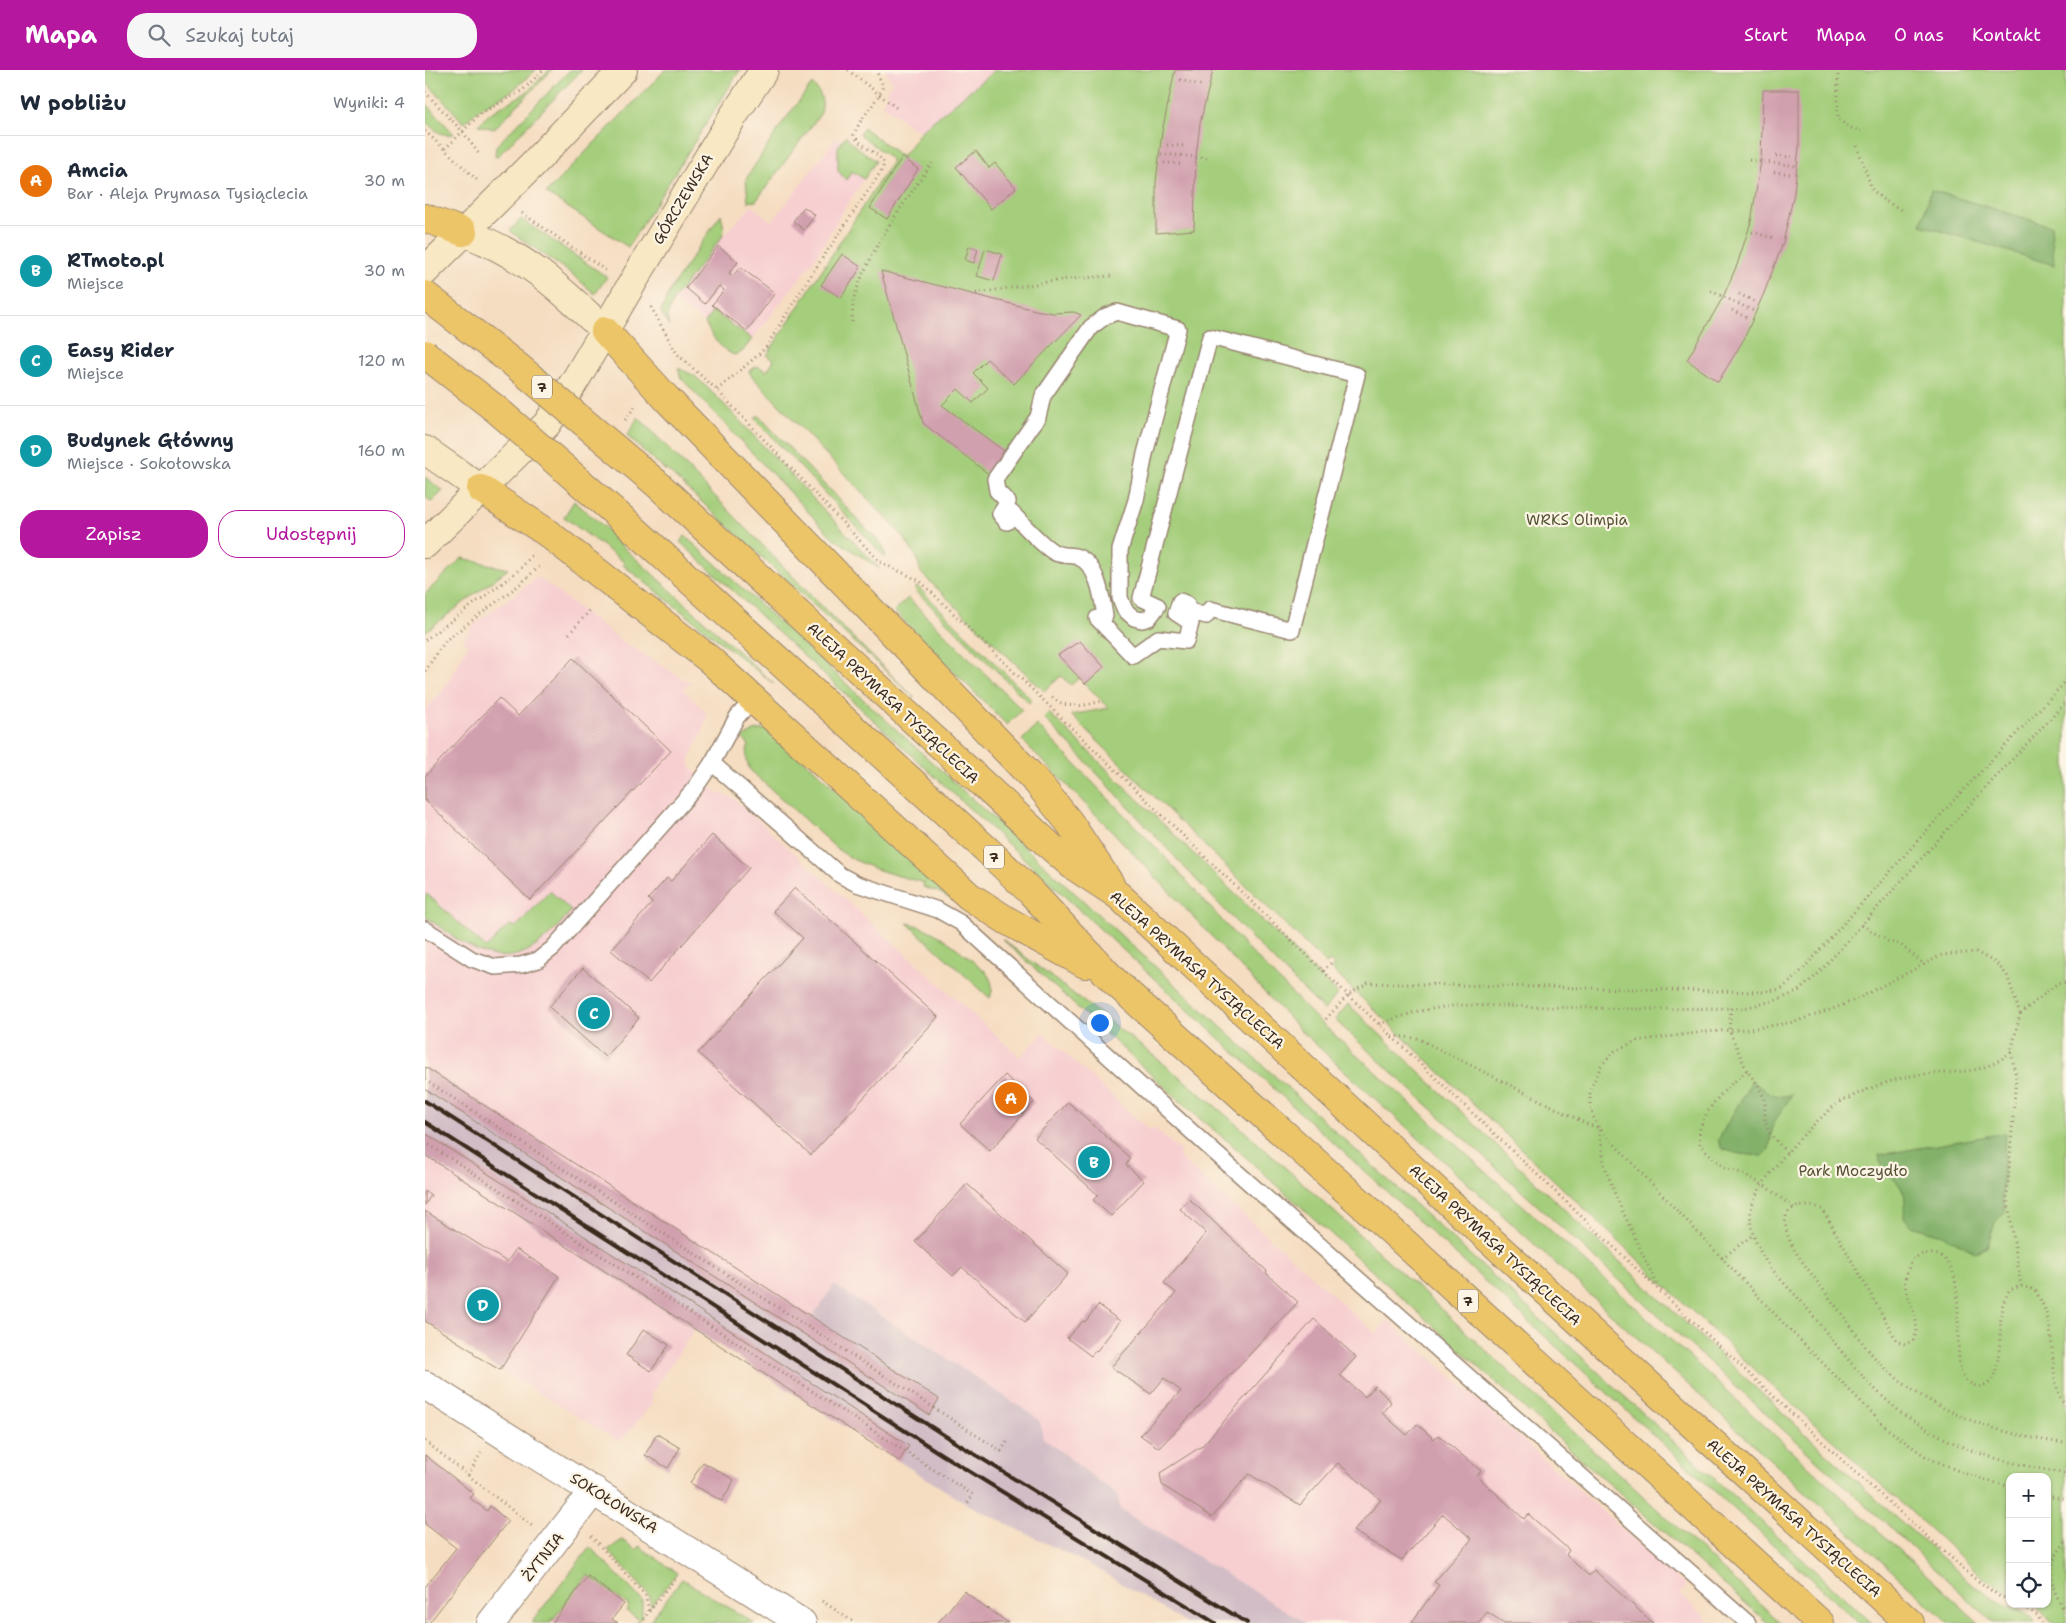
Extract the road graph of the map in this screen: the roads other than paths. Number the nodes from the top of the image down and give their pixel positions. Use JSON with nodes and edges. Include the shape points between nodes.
{"nodes":[{"id":1,"x":623,"y":70,"type":"edge"},
{"id":2,"x":764,"y":70,"type":"edge"},
{"id":3,"x":425,"y":218,"type":"edge"},
{"id":4,"x":463,"y":232,"type":"junction"},
{"id":5,"x":425,"y":271,"type":"edge"},
{"id":6,"x":425,"y":295,"type":"edge"},
{"id":7,"x":605,"y":331,"type":"junction"},
{"id":8,"x":425,"y":354,"type":"edge"},
{"id":9,"x":425,"y":450,"type":"edge"},
{"id":10,"x":481,"y":489,"type":"junction"},
{"id":11,"x":425,"y":544,"type":"edge"},
{"id":12,"x":1133,"y":656,"type":"joint"},
{"id":13,"x":753,"y":699,"type":"junction"},
{"id":14,"x":712,"y":763,"type":"junction"},
{"id":15,"x":1118,"y":896,"type":"junction"},
{"id":16,"x":425,"y":929,"type":"edge"},
{"id":17,"x":1114,"y":981,"type":"junction"},
{"id":18,"x":425,"y":1385,"type":"edge"},
{"id":19,"x":594,"y":1490,"type":"junction"},
{"id":20,"x":491,"y":1623,"type":"edge"},
{"id":21,"x":802,"y":1623,"type":"edge"},
{"id":22,"x":1748,"y":1623,"type":"edge"},
{"id":23,"x":1820,"y":1623,"type":"edge"},
{"id":24,"x":1910,"y":1623,"type":"edge"}],
"edges":[{"from":1,"to":4,"type":"main road"},
{"from":2,"to":7,"type":"main road","name":"GÓRCZEWSKA"},
{"from":3,"to":4,"type":"main road"},
{"from":4,"to":5,"type":"main road"},
{"from":4,"to":7,"type":"main road","via":[[500,247],[541,273]]},
{"from":6,"to":15,"type":"main road","name":"ALEJA PRYMASA TYSIĄCLECIA","number":"7","bridge":true,"via":[[517,366],[656,483],[1050,846]]},
{"from":7,"to":10,"type":"main road","name":"GÓRCZEWSKA","via":[[547,424]]},
{"from":7,"to":15,"type":"main road","via":[[1037,782],[1069,822]]},
{"from":8,"to":17,"type":"main road","number":"7","bridge":true,"via":[[497,410],[626,522],[868,740],[1017,879]]},
{"from":9,"to":10,"type":"main road"},
{"from":10,"to":11,"type":"main road"},
{"from":10,"to":13,"type":"main road","via":[[546,532],[642,606]]},
{"from":12,"to":12,"type":"lane","via":[[1158,638],[1186,641],[1191,623],[1176,613],[1180,602],[1187,604],[1187,610],[1206,616],[1210,609],[1292,630],[1357,375],[1210,337],[1141,598],[1158,606],[1149,618],[1141,620],[1125,610],[1120,598],[1120,550],[1136,500],[1178,328],[1117,312],[1091,326],[1043,396],[1038,417],[995,479],[997,490],[1008,502],[1000,514],[1007,522],[1012,513],[1052,551],[1078,557],[1089,565],[1105,616],[1103,620],[1097,618]]},
{"from":13,"to":14,"type":"lane","via":[[737,717]]},
{"from":13,"to":17,"type":"main road","via":[[969,896]]},
{"from":14,"to":16,"type":"lane","via":[[695,788],[553,948],[538,960],[495,967],[472,959]]},
{"from":14,"to":22,"type":"lane","via":[[839,875],[938,910],[961,924]]},
{"from":15,"to":24,"type":"main road","name":"ALEJA PRYMASA TYSIĄCLECIA","number":"7","via":[[1456,1210]]},
{"from":17,"to":23,"type":"main road","number":"7"},
{"from":18,"to":19,"type":"street","name":"SOKOŁOWSKA"},
{"from":19,"to":20,"type":"street","name":"ŻYTNIA","via":[[581,1529]]},
{"from":19,"to":21,"type":"street","name":"SOKOŁOWSKA"}]}
